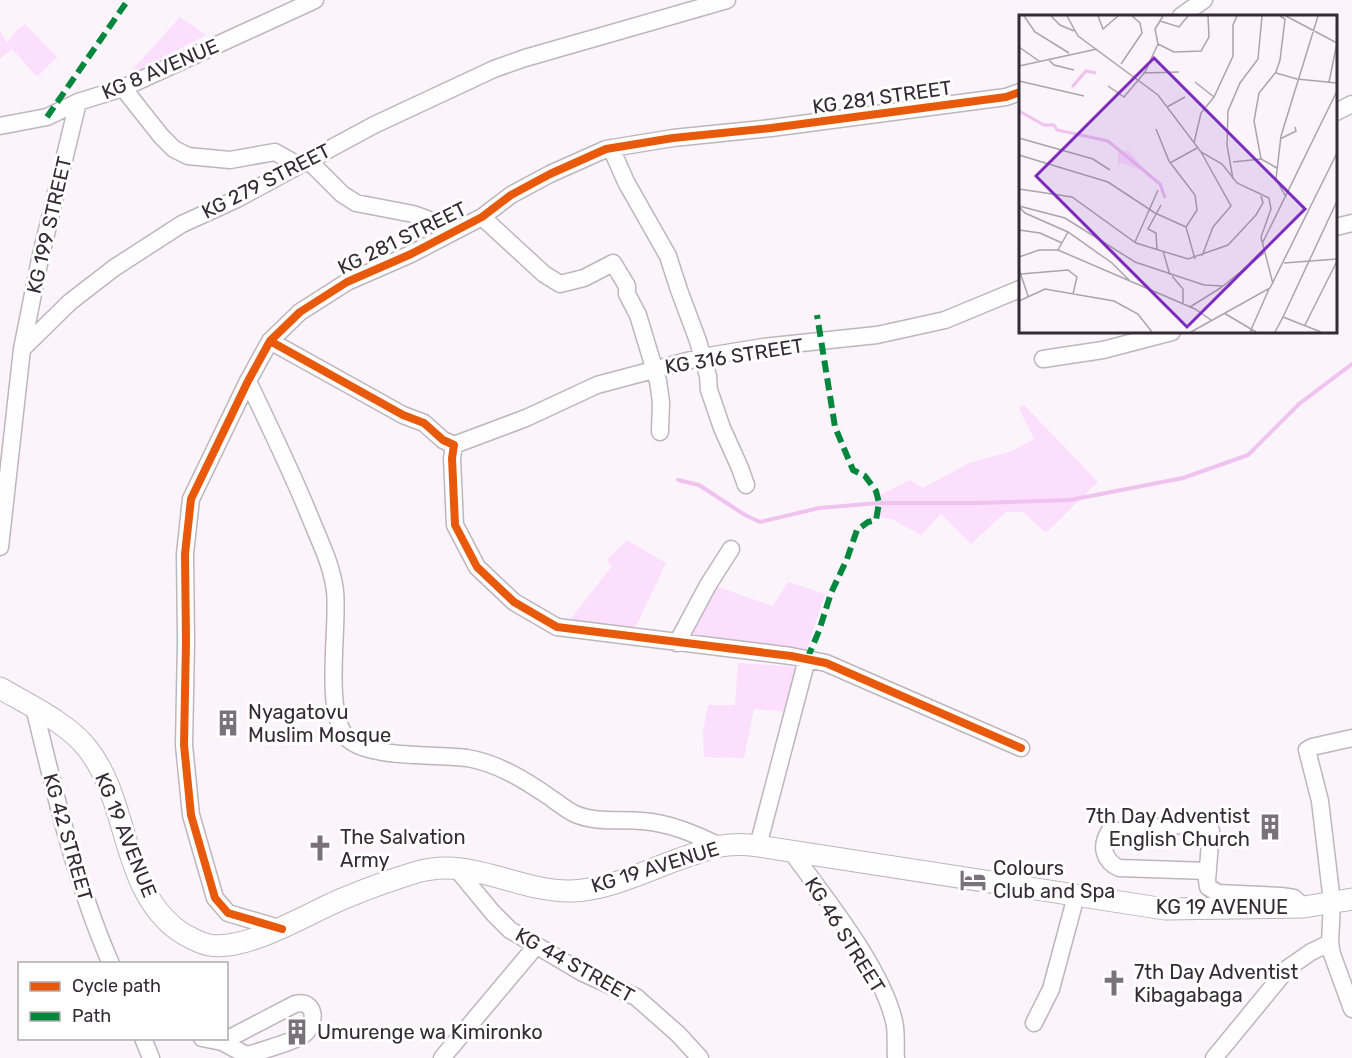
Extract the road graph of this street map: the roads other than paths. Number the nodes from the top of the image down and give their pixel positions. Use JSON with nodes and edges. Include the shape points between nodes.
{"nodes":[{"id":1,"x":315,"y":0,"type":"edge"},
{"id":2,"x":726,"y":0,"type":"edge"},
{"id":3,"x":1204,"y":0,"type":"edge"},
{"id":4,"x":1182,"y":15,"type":"edge"},
{"id":5,"x":123,"y":88,"type":"junction"},
{"id":6,"x":1019,"y":92,"type":"edge"},
{"id":7,"x":78,"y":102,"type":"junction"},
{"id":8,"x":1352,"y":104,"type":"edge"},
{"id":9,"x":1337,"y":111,"type":"edge"},
{"id":10,"x":0,"y":126,"type":"edge"},
{"id":11,"x":611,"y":148,"type":"junction"},
{"id":12,"x":303,"y":163,"type":"junction"},
{"id":13,"x":482,"y":218,"type":"junction"},
{"id":14,"x":1352,"y":223,"type":"edge"},
{"id":15,"x":1337,"y":227,"type":"edge"},
{"id":16,"x":448,"y":234,"type":"junction"},
{"id":17,"x":1019,"y":289,"type":"edge"},
{"id":18,"x":1169,"y":333,"type":"edge"},
{"id":19,"x":270,"y":342,"type":"junction"},
{"id":20,"x":22,"y":349,"type":"junction"},
{"id":21,"x":702,"y":357,"type":"junction"},
{"id":22,"x":1043,"y":359,"type":"dead end"},
{"id":23,"x":654,"y":369,"type":"junction"},
{"id":24,"x":248,"y":381,"type":"junction"},
{"id":25,"x":660,"y":432,"type":"dead end"},
{"id":26,"x":454,"y":445,"type":"junction"},
{"id":27,"x":746,"y":485,"type":"dead end"},
{"id":28,"x":0,"y":547,"type":"edge"},
{"id":29,"x":731,"y":549,"type":"dead end"},
{"id":30,"x":677,"y":643,"type":"junction"},
{"id":31,"x":807,"y":660,"type":"junction"},
{"id":32,"x":0,"y":688,"type":"edge"},
{"id":33,"x":34,"y":707,"type":"junction"},
{"id":34,"x":1352,"y":738,"type":"edge"},
{"id":35,"x":1021,"y":748,"type":"dead end"},
{"id":36,"x":720,"y":846,"type":"junction"},
{"id":37,"x":758,"y":846,"type":"junction"},
{"id":38,"x":791,"y":851,"type":"junction"},
{"id":39,"x":455,"y":867,"type":"junction"},
{"id":40,"x":1208,"y":871,"type":"junction"},
{"id":41,"x":1076,"y":896,"type":"junction"},
{"id":42,"x":1342,"y":901,"type":"edge"},
{"id":43,"x":1304,"y":907,"type":"junction"},
{"id":44,"x":282,"y":928,"type":"junction"},
{"id":45,"x":1330,"y":943,"type":"junction"},
{"id":46,"x":536,"y":946,"type":"junction"},
{"id":47,"x":111,"y":962,"type":"edge"},
{"id":48,"x":1352,"y":1010,"type":"edge"},
{"id":49,"x":1034,"y":1023,"type":"dead end"},
{"id":50,"x":228,"y":1039,"type":"edge"},
{"id":51,"x":144,"y":1040,"type":"edge"},
{"id":52,"x":212,"y":1040,"type":"edge"},
{"id":53,"x":226,"y":1040,"type":"edge"},
{"id":54,"x":222,"y":1042,"type":"junction"},
{"id":55,"x":250,"y":1057,"type":"edge"},
{"id":56,"x":151,"y":1058,"type":"edge"},
{"id":57,"x":442,"y":1058,"type":"edge"},
{"id":58,"x":700,"y":1058,"type":"edge"},
{"id":59,"x":896,"y":1058,"type":"edge"},
{"id":60,"x":1214,"y":1058,"type":"edge"}],
"edges":[{"from":1,"to":5,"type":"street","name":"KG 8 AVENUE"},
{"from":2,"to":12,"type":"street","name":"KG 279 STREET","via":[[494,69]]},
{"from":3,"to":4,"type":"street"},
{"from":5,"to":7,"type":"street","name":"KG 8 AVENUE"},
{"from":5,"to":12,"type":"street","via":[[161,136],[188,156],[230,160],[275,152]]},
{"from":6,"to":11,"type":"street","name":"KG 281 STREET"},
{"from":7,"to":10,"type":"street","name":"KG 8 AVENUE","via":[[47,117]]},
{"from":7,"to":20,"type":"street","name":"KG 199 STREET"},
{"from":8,"to":9,"type":"street"},
{"from":11,"to":13,"type":"street","name":"KG 281 STREET","via":[[511,195]]},
{"from":11,"to":21,"type":"street","via":[[668,256]]},
{"from":12,"to":16,"type":"street","via":[[356,203],[413,214]]},
{"from":12,"to":20,"type":"street","name":"KG 279 STREET","via":[[182,224],[114,268],[70,302]]},
{"from":13,"to":16,"type":"street","name":"KG 281 STREET"},
{"from":13,"to":23,"type":"street","via":[[560,284],[584,278],[613,263],[627,286]]},
{"from":14,"to":15,"type":"street"},
{"from":16,"to":19,"type":"street","name":"KG 281 STREET","via":[[347,282],[300,312]]},
{"from":17,"to":21,"type":"street","name":"KG 316 STREET","via":[[945,321],[877,335]]},
{"from":18,"to":22,"type":"street","via":[[1103,350]]},
{"from":19,"to":24,"type":"street","name":"KG 281 STREET"},
{"from":19,"to":26,"type":"street","via":[[424,423]]},
{"from":20,"to":28,"type":"street"},
{"from":21,"to":23,"type":"street","name":"KG 316 STREET"},
{"from":21,"to":27,"type":"street","via":[[712,400]]},
{"from":23,"to":25,"type":"street","via":[[661,402]]},
{"from":23,"to":26,"type":"street","name":"KG 316 STREET","via":[[597,385]]},
{"from":24,"to":36,"type":"street","via":[[299,489],[331,569],[335,593],[334,700],[348,739],[365,748],[387,752],[468,758],[511,772],[575,814],[608,821],[655,823],[690,831]]},
{"from":24,"to":44,"type":"street","name":"KG 281 STREET","via":[[191,499],[185,554],[184,745],[191,815],[214,897],[228,913]]},
{"from":26,"to":30,"type":"street","via":[[455,525],[477,567],[514,602],[557,627]]},
{"from":29,"to":30,"type":"street"},
{"from":30,"to":31,"type":"street"},
{"from":31,"to":35,"type":"street","via":[[826,663]]},
{"from":31,"to":37,"type":"street"},
{"from":32,"to":33,"type":"main road","name":"KG 19 AVENUE"},
{"from":33,"to":44,"type":"main road","name":"KG 19 AVENUE","via":[[87,747],[103,772],[138,875],[152,902],[180,932],[208,945],[235,944]]},
{"from":33,"to":47,"type":"street","name":"KG 42 STREET","via":[[69,850]]},
{"from":34,"to":42,"type":"street","via":[[1307,750]]},
{"from":36,"to":37,"type":"main road","name":"KG 19 AVENUE"},
{"from":36,"to":39,"type":"main road","name":"KG 19 AVENUE","via":[[599,886],[572,891],[528,886]]},
{"from":37,"to":38,"type":"main road","name":"KG 19 AVENUE"},
{"from":38,"to":41,"type":"main road","name":"KG 19 AVENUE"},
{"from":38,"to":59,"type":"street","name":"KG 46 STREET","via":[[880,984],[894,1022]]},
{"from":39,"to":44,"type":"main road","name":"KG 19 AVENUE","via":[[419,871],[347,897]]},
{"from":39,"to":46,"type":"street","name":"KG 44 STREET","via":[[504,924]]},
{"from":40,"to":40,"type":"street","via":[[1119,868],[1105,855],[1105,838],[1109,832],[1209,826]]},
{"from":40,"to":43,"type":"street","via":[[1208,887],[1218,893],[1288,897]]},
{"from":41,"to":43,"type":"main road","name":"KG 19 AVENUE","via":[[1165,909]]},
{"from":41,"to":49,"type":"street","via":[[1052,989]]},
{"from":42,"to":43,"type":"main road","name":"KG 19 AVENUE"},
{"from":42,"to":45,"type":"street"},
{"from":45,"to":48,"type":"street"},
{"from":45,"to":60,"type":"street","via":[[1288,968]]},
{"from":46,"to":57,"type":"street"},
{"from":46,"to":58,"type":"street","name":"KG 44 STREET","via":[[636,997]]},
{"from":50,"to":55,"type":"street","via":[[295,1004],[302,1002],[313,1012],[312,1026],[302,1036]]},
{"from":51,"to":56,"type":"street"},
{"from":52,"to":54,"type":"street"},
{"from":53,"to":54,"type":"street"},
{"from":54,"to":55,"type":"street"}]}
